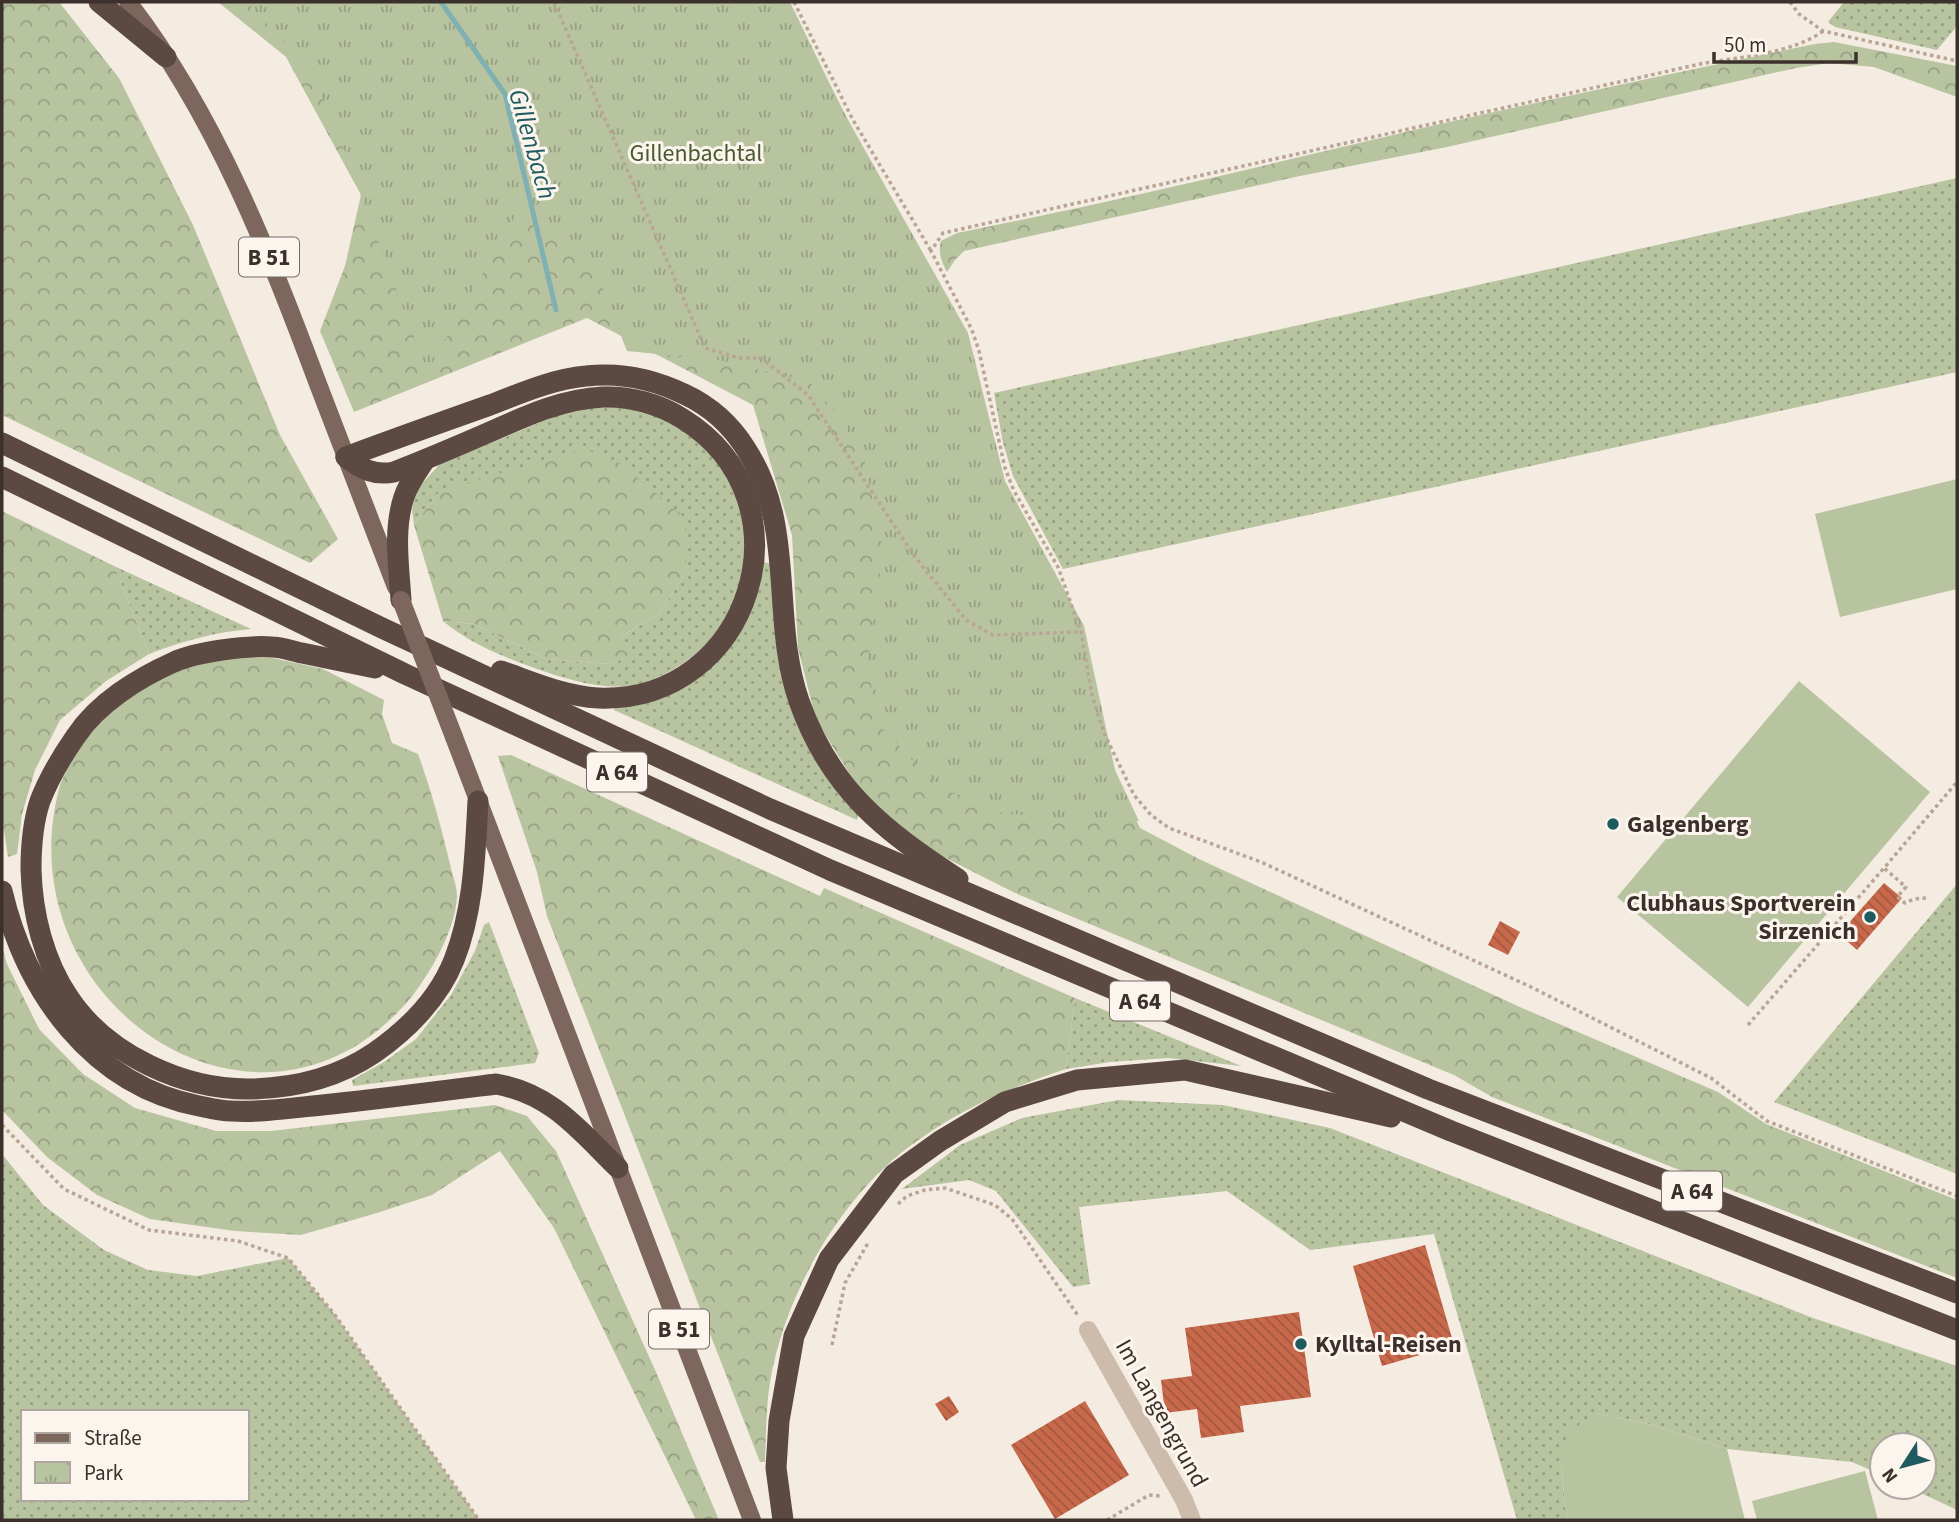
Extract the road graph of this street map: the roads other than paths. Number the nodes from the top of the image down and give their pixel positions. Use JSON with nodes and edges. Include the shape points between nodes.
{"nodes":[{"id":1,"x":99,"y":2,"type":"edge"},
{"id":2,"x":128,"y":2,"type":"edge"},
{"id":3,"x":166,"y":57,"type":"junction"},
{"id":4,"x":2,"y":443,"type":"edge"},
{"id":5,"x":346,"y":457,"type":"junction"},
{"id":6,"x":425,"y":460,"type":"junction"},
{"id":7,"x":2,"y":477,"type":"edge"},
{"id":8,"x":401,"y":600,"type":"junction"},
{"id":9,"x":382,"y":628,"type":"junction"},
{"id":10,"x":405,"y":674,"type":"junction"},
{"id":11,"x":478,"y":801,"type":"junction"},
{"id":12,"x":2,"y":891,"type":"edge"},
{"id":13,"x":1003,"y":910,"type":"junction"},
{"id":14,"x":1451,"y":1131,"type":"junction"},
{"id":15,"x":618,"y":1168,"type":"junction"},
{"id":16,"x":1957,"y":1293,"type":"edge"},
{"id":17,"x":1088,"y":1330,"type":"road end"},
{"id":18,"x":1957,"y":1330,"type":"edge"},
{"id":19,"x":752,"y":1520,"type":"edge"},
{"id":20,"x":783,"y":1520,"type":"edge"},
{"id":21,"x":1192,"y":1520,"type":"edge"}],
"edges":[{"from":1,"to":3,"type":"highway"},
{"from":2,"to":3,"type":"main road","number":"B 51"},
{"from":3,"to":5,"type":"main road","number":"B 51","via":[[216,140],[242,195]]},
{"from":4,"to":9,"type":"highway","number":"A 64"},
{"from":5,"to":6,"type":"highway","via":[[377,474]]},
{"from":5,"to":8,"type":"main road","number":"B 51"},
{"from":5,"to":13,"type":"highway","via":[[549,384],[585,376],[621,375],[653,381],[701,403],[740,439],[766,486],[779,541],[793,678],[826,758],[882,824]]},
{"from":6,"to":8,"type":"highway","via":[[408,486],[400,513]]},
{"from":6,"to":9,"type":"highway","via":[[564,402],[622,398],[666,410],[715,443],[746,491],[755,538],[747,591],[735,621],[709,656],[664,687],[624,697],[564,693]]},
{"from":7,"to":10,"type":"highway","number":"A 64"},
{"from":8,"to":11,"type":"main road","number":"B 51","bridge":true},
{"from":9,"to":13,"type":"highway","number":"A 64","via":[[770,809]]},
{"from":10,"to":11,"type":"highway","via":[[272,647],[220,651],[176,660],[139,680],[82,727],[59,760],[40,803],[31,852],[32,896],[44,946],[69,999],[100,1033],[143,1062],[184,1080],[230,1090],[280,1089],[325,1079],[356,1065],[393,1040],[420,1014],[453,962],[467,918]]},
{"from":10,"to":14,"type":"highway","number":"A 64","via":[[830,870]]},
{"from":11,"to":15,"type":"main road","number":"B 51"},
{"from":12,"to":15,"type":"highway","via":[[29,971],[55,1012],[83,1045],[121,1076],[173,1101],[229,1111],[274,1110],[496,1084],[520,1088],[547,1102]]},
{"from":13,"to":16,"type":"highway","number":"A 64","via":[[1428,1089]]},
{"from":14,"to":18,"type":"highway","number":"A 64"},
{"from":14,"to":20,"type":"highway","via":[[1185,1070],[1077,1080],[1005,1102],[894,1174],[829,1259],[794,1336],[779,1421],[776,1468]]},
{"from":15,"to":19,"type":"main road","number":"B 51"},
{"from":17,"to":21,"type":"street","name":"Im Langengrund"}]}
